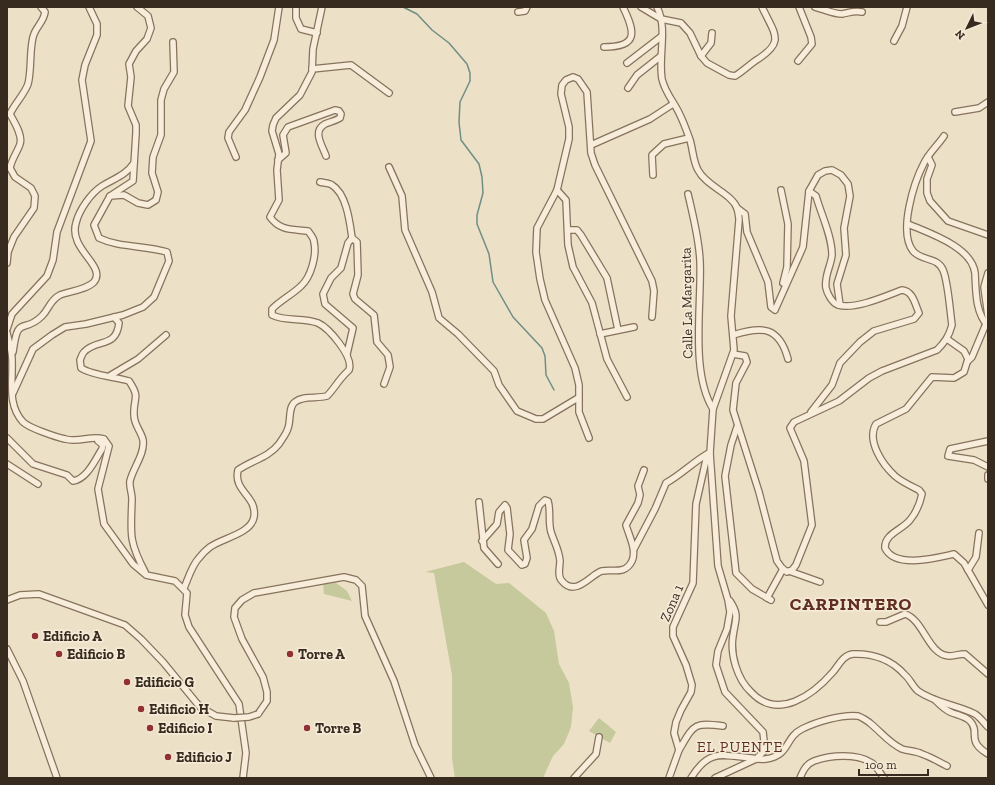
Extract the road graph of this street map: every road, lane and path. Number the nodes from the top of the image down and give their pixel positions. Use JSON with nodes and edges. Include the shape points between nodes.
{"nodes":[{"id":1,"x":41,"y":7,"type":"edge"},
{"id":2,"x":89,"y":7,"type":"edge"},
{"id":3,"x":136,"y":7,"type":"edge"},
{"id":4,"x":279,"y":7,"type":"edge"},
{"id":5,"x":296,"y":7,"type":"edge"},
{"id":6,"x":322,"y":7,"type":"edge"},
{"id":7,"x":527,"y":7,"type":"edge"},
{"id":8,"x":623,"y":7,"type":"edge"},
{"id":9,"x":641,"y":7,"type":"edge"},
{"id":10,"x":657,"y":7,"type":"edge"},
{"id":11,"x":762,"y":7,"type":"edge"},
{"id":12,"x":799,"y":7,"type":"edge"},
{"id":13,"x":815,"y":7,"type":"edge"},
{"id":14,"x":844,"y":7,"type":"edge"},
{"id":15,"x":907,"y":7,"type":"edge"},
{"id":16,"x":518,"y":12,"type":"dead end"},
{"id":17,"x":848,"y":12,"type":"junction"},
{"id":18,"x":862,"y":12,"type":"dead end"},
{"id":19,"x":661,"y":19,"type":"junction"},
{"id":20,"x":317,"y":33,"type":"junction"},
{"id":21,"x":712,"y":33,"type":"dead end"},
{"id":22,"x":662,"y":36,"type":"junction"},
{"id":23,"x":894,"y":41,"type":"dead end"},
{"id":24,"x":173,"y":42,"type":"dead end"},
{"id":25,"x":604,"y":47,"type":"dead end"},
{"id":26,"x":661,"y":56,"type":"junction"},
{"id":27,"x":701,"y":56,"type":"junction"},
{"id":28,"x":798,"y":60,"type":"dead end"},
{"id":29,"x":627,"y":62,"type":"dead end"},
{"id":30,"x":312,"y":69,"type":"junction"},
{"id":31,"x":628,"y":88,"type":"dead end"},
{"id":32,"x":389,"y":92,"type":"dead end"},
{"id":33,"x":988,"y":102,"type":"edge"},
{"id":34,"x":673,"y":104,"type":"junction"},
{"id":35,"x":956,"y":112,"type":"dead end"},
{"id":36,"x":944,"y":136,"type":"dead end"},
{"id":37,"x":689,"y":138,"type":"junction"},
{"id":38,"x":590,"y":145,"type":"junction"},
{"id":39,"x":326,"y":156,"type":"dead end"},
{"id":40,"x":236,"y":157,"type":"dead end"},
{"id":41,"x":928,"y":157,"type":"junction"},
{"id":42,"x":278,"y":160,"type":"junction"},
{"id":43,"x":134,"y":163,"type":"junction"},
{"id":44,"x":389,"y":167,"type":"dead end"},
{"id":45,"x":653,"y":175,"type":"dead end"},
{"id":46,"x":320,"y":182,"type":"dead end"},
{"id":47,"x":557,"y":190,"type":"junction"},
{"id":48,"x":781,"y":190,"type":"dead end"},
{"id":49,"x":809,"y":191,"type":"junction"},
{"id":50,"x":688,"y":194,"type":"dead end"},
{"id":51,"x":110,"y":196,"type":"junction"},
{"id":52,"x":737,"y":208,"type":"junction"},
{"id":53,"x":908,"y":224,"type":"junction"},
{"id":54,"x":568,"y":230,"type":"junction"},
{"id":55,"x":988,"y":235,"type":"edge"},
{"id":56,"x":352,"y":238,"type":"junction"},
{"id":57,"x":7,"y":263,"type":"edge"},
{"id":58,"x":988,"y":273,"type":"edge"},
{"id":59,"x":781,"y":293,"type":"junction"},
{"id":60,"x":840,"y":305,"type":"junction"},
{"id":61,"x":114,"y":317,"type":"junction"},
{"id":62,"x":652,"y":318,"type":"dead end"},
{"id":63,"x":988,"y":321,"type":"edge"},
{"id":64,"x":634,"y":327,"type":"dead end"},
{"id":65,"x":7,"y":329,"type":"edge"},
{"id":66,"x":618,"y":330,"type":"junction"},
{"id":67,"x":7,"y":333,"type":"edge"},
{"id":68,"x":600,"y":334,"type":"junction"},
{"id":69,"x":166,"y":335,"type":"dead end"},
{"id":70,"x":733,"y":335,"type":"junction"},
{"id":71,"x":947,"y":339,"type":"junction"},
{"id":72,"x":347,"y":354,"type":"junction"},
{"id":73,"x":733,"y":354,"type":"junction"},
{"id":74,"x":12,"y":359,"type":"junction"},
{"id":75,"x":788,"y":359,"type":"dead end"},
{"id":76,"x":968,"y":361,"type":"junction"},
{"id":77,"x":111,"y":375,"type":"junction"},
{"id":78,"x":384,"y":384,"type":"dead end"},
{"id":79,"x":12,"y":394,"type":"junction"},
{"id":80,"x":626,"y":397,"type":"dead end"},
{"id":81,"x":578,"y":398,"type":"junction"},
{"id":82,"x":713,"y":409,"type":"junction"},
{"id":83,"x":810,"y":414,"type":"junction"},
{"id":84,"x":737,"y":427,"type":"junction"},
{"id":85,"x":7,"y":438,"type":"edge"},
{"id":86,"x":589,"y":438,"type":"dead end"},
{"id":87,"x":98,"y":441,"type":"dead end"},
{"id":88,"x":988,"y":441,"type":"edge"},
{"id":89,"x":710,"y":453,"type":"junction"},
{"id":90,"x":7,"y":464,"type":"edge"},
{"id":91,"x":988,"y":467,"type":"edge"},
{"id":92,"x":644,"y":470,"type":"dead end"},
{"id":93,"x":988,"y":475,"type":"edge"},
{"id":94,"x":988,"y":479,"type":"edge"},
{"id":95,"x":38,"y":484,"type":"dead end"},
{"id":96,"x":479,"y":502,"type":"dead end"},
{"id":97,"x":979,"y":533,"type":"dead end"},
{"id":98,"x":482,"y":541,"type":"junction"},
{"id":99,"x":634,"y":549,"type":"junction"},
{"id":100,"x":498,"y":564,"type":"dead end"},
{"id":101,"x":786,"y":570,"type":"junction"},
{"id":102,"x":968,"y":570,"type":"junction"},
{"id":103,"x":146,"y":575,"type":"junction"},
{"id":104,"x":820,"y":582,"type":"dead end"},
{"id":105,"x":184,"y":588,"type":"junction"},
{"id":106,"x":7,"y":600,"type":"edge"},
{"id":107,"x":728,"y":600,"type":"junction"},
{"id":108,"x":988,"y":605,"type":"edge"},
{"id":109,"x":880,"y":622,"type":"dead end"},
{"id":110,"x":7,"y":650,"type":"edge"},
{"id":111,"x":988,"y":674,"type":"edge"},
{"id":112,"x":934,"y":698,"type":"junction"},
{"id":113,"x":723,"y":726,"type":"dead end"},
{"id":114,"x":988,"y":727,"type":"edge"},
{"id":115,"x":599,"y":737,"type":"dead end"},
{"id":116,"x":679,"y":750,"type":"junction"},
{"id":117,"x":988,"y":754,"type":"edge"},
{"id":118,"x":756,"y":759,"type":"junction"},
{"id":119,"x":947,"y":766,"type":"dead end"},
{"id":120,"x":57,"y":778,"type":"edge"},
{"id":121,"x":243,"y":778,"type":"edge"},
{"id":122,"x":430,"y":778,"type":"edge"},
{"id":123,"x":574,"y":778,"type":"edge"},
{"id":124,"x":669,"y":778,"type":"edge"},
{"id":125,"x":691,"y":778,"type":"edge"},
{"id":126,"x":715,"y":778,"type":"edge"},
{"id":127,"x":800,"y":778,"type":"edge"},
{"id":128,"x":884,"y":778,"type":"edge"}],
"edges":[{"from":1,"to":57,"type":"street","via":[[45,12],[33,35],[28,83],[24,94],[10,114],[20,137],[20,145],[12,157],[10,168],[15,178],[31,188],[35,196],[34,208],[14,237]]},
{"from":2,"to":65,"type":"street","via":[[97,24],[96,35],[82,80],[91,141],[57,232],[51,269],[12,314]]},
{"from":3,"to":43,"type":"street","via":[[148,16],[151,28],[147,39],[129,64],[131,77],[128,106],[136,125]]},
{"from":4,"to":40,"type":"street","via":[[274,40],[260,77],[245,110],[228,132]]},
{"from":5,"to":20,"type":"street","via":[[300,29]]},
{"from":6,"to":20,"type":"street"},
{"from":7,"to":16,"type":"street","via":[[525,11]]},
{"from":8,"to":25,"type":"street","via":[[633,30],[632,36],[617,47]]},
{"from":9,"to":19,"type":"street"},
{"from":10,"to":19,"type":"street"},
{"from":11,"to":27,"type":"street","via":[[776,40],[770,51],[735,76],[713,67]]},
{"from":12,"to":28,"type":"street","via":[[812,44]]},
{"from":13,"to":17,"type":"street","via":[[837,13]]},
{"from":14,"to":17,"type":"street"},
{"from":15,"to":23,"type":"street","via":[[902,26]]},
{"from":17,"to":18,"type":"street"},
{"from":19,"to":22,"type":"street"},
{"from":19,"to":27,"type":"street","via":[[673,20],[686,28]]},
{"from":20,"to":30,"type":"street"},
{"from":21,"to":27,"type":"street","via":[[711,43]]},
{"from":22,"to":26,"type":"street"},
{"from":22,"to":29,"type":"street"},
{"from":24,"to":51,"type":"street","via":[[174,72],[161,100],[161,135],[153,157],[152,173],[158,192],[156,200],[148,205],[124,195]]},
{"from":26,"to":31,"type":"street","via":[[637,75]]},
{"from":26,"to":34,"type":"street","via":[[663,81]]},
{"from":30,"to":32,"type":"street","via":[[351,65]]},
{"from":30,"to":42,"type":"street","via":[[300,95],[276,118],[273,125]]},
{"from":33,"to":35,"type":"street","via":[[979,108]]},
{"from":34,"to":37,"type":"street","via":[[680,113]]},
{"from":34,"to":38,"type":"street","via":[[650,118]]},
{"from":36,"to":41,"type":"street"},
{"from":37,"to":45,"type":"street","via":[[664,144],[652,155]]},
{"from":37,"to":52,"type":"street","via":[[698,171],[733,201]]},
{"from":38,"to":47,"type":"street","via":[[587,92],[578,79],[566,80],[562,85],[561,94],[569,127],[569,139]]},
{"from":38,"to":62,"type":"street","via":[[594,165],[652,281]]},
{"from":39,"to":42,"type":"street","via":[[318,134],[324,125],[340,118],[341,114],[335,110],[288,127],[283,135],[286,154]]},
{"from":41,"to":53,"type":"street","via":[[912,196]]},
{"from":41,"to":55,"type":"street","via":[[932,165],[927,179],[930,201],[948,221]]},
{"from":42,"to":72,"type":"street","via":[[279,200],[270,217],[283,229],[308,231],[314,240],[315,253],[302,286],[280,300],[272,309],[272,315],[318,323],[333,336]]},
{"from":43,"to":51,"type":"street","via":[[133,181]]},
{"from":43,"to":74,"type":"street","via":[[128,171],[101,186],[88,201],[76,223],[75,238],[96,268],[95,281],[58,296],[50,302],[42,315],[20,326],[15,334]]},
{"from":44,"to":81,"type":"street","via":[[402,196],[406,230],[432,292],[439,318],[494,371],[499,385],[517,411],[536,419],[543,419]]},
{"from":46,"to":56,"type":"street","via":[[332,184],[344,202]]},
{"from":47,"to":54,"type":"street","via":[[566,200]]},
{"from":47,"to":81,"type":"street","via":[[537,228],[536,252],[545,300],[575,368],[579,384]]},
{"from":48,"to":59,"type":"street","via":[[788,224],[787,267]]},
{"from":49,"to":59,"type":"street","via":[[803,247]]},
{"from":49,"to":60,"type":"street","via":[[816,196],[832,255],[826,288],[834,302]]},
{"from":49,"to":60,"type":"street","via":[[818,175],[825,170],[842,175],[848,184],[850,196],[844,228],[846,256],[837,284]]},
{"from":50,"to":82,"type":"street","name":"Calle La Margarita","via":[[700,260],[699,327],[702,378],[704,392]]},
{"from":51,"to":61,"type":"street","via":[[94,225],[99,238],[111,243],[167,252],[169,261],[154,297],[143,307]]},
{"from":52,"to":59,"type":"street","via":[[745,214],[747,232],[766,273],[771,307],[775,310]]},
{"from":52,"to":70,"type":"street","via":[[739,220],[731,316]]},
{"from":53,"to":63,"type":"street","via":[[955,246],[967,257],[974,272],[977,304]]},
{"from":53,"to":71,"type":"street","via":[[908,240],[912,250],[917,255],[936,262],[943,270],[952,325]]},
{"from":54,"to":66,"type":"street","via":[[577,230],[581,235],[606,278]]},
{"from":54,"to":68,"type":"street","via":[[568,245],[573,267],[592,303]]},
{"from":56,"to":72,"type":"street","via":[[348,243],[341,268],[331,278],[323,294],[325,304],[353,328]]},
{"from":56,"to":78,"type":"street","via":[[357,242],[358,275],[353,294],[374,316],[377,342],[388,355],[390,368]]},
{"from":58,"to":63,"type":"street","via":[[984,287]]},
{"from":60,"to":83,"type":"street","via":[[873,301],[902,290],[911,293],[919,313],[914,319],[874,331],[860,342],[840,363],[832,385]]},
{"from":61,"to":77,"type":"street","via":[[119,324],[118,332],[112,340],[85,351],[80,360],[81,368],[88,373]]},
{"from":61,"to":79,"type":"street","via":[[65,327],[33,349]]},
{"from":63,"to":76,"type":"street"},
{"from":64,"to":66,"type":"street"},
{"from":66,"to":68,"type":"street"},
{"from":67,"to":74,"type":"street"},
{"from":68,"to":80,"type":"street","via":[[606,359]]},
{"from":69,"to":77,"type":"street","via":[[138,359]]},
{"from":70,"to":73,"type":"street"},
{"from":70,"to":75,"type":"street","via":[[760,329],[771,332],[779,337]]},
{"from":71,"to":76,"type":"street","via":[[964,351]]},
{"from":71,"to":83,"type":"street","via":[[937,350],[882,371],[839,401]]},
{"from":72,"to":105,"type":"street","via":[[349,371],[337,382],[331,393],[294,402],[290,408],[288,430],[278,445],[264,458],[247,463],[238,470],[236,478],[240,487],[248,494],[254,518],[248,527],[210,547],[197,559]]},
{"from":73,"to":82,"type":"street"},
{"from":73,"to":84,"type":"street","via":[[742,354],[747,362],[733,394]]},
{"from":74,"to":79,"type":"street"},
{"from":76,"to":102,"type":"street","via":[[960,376],[932,377],[906,409],[876,424],[873,434],[884,463],[896,477],[922,494],[920,503],[909,521],[888,537],[885,544],[887,553],[898,559],[920,561],[954,554]]},
{"from":77,"to":103,"type":"street","via":[[129,381],[137,400],[134,419],[143,440],[130,482],[130,536]]},
{"from":79,"to":103,"type":"street","via":[[15,411],[23,423],[78,442],[92,438],[104,439],[108,446],[98,489],[104,524],[133,564]]},
{"from":81,"to":86,"type":"street","via":[[579,412]]},
{"from":82,"to":89,"type":"street"},
{"from":83,"to":101,"type":"street","via":[[794,422],[790,428],[804,461],[812,525],[796,565]]},
{"from":84,"to":101,"type":"street","via":[[760,492],[777,561]]},
{"from":84,"to":101,"type":"street","via":[[725,476],[736,574],[752,590],[769,599]]},
{"from":85,"to":87,"type":"street","via":[[33,464],[66,475],[73,481],[85,475],[102,449],[103,445]]},
{"from":88,"to":91,"type":"street","via":[[950,449],[948,456],[974,460]]},
{"from":89,"to":99,"type":"street","via":[[696,460],[680,475],[666,483]]},
{"from":89,"to":107,"type":"street","via":[[718,566]]},
{"from":89,"to":116,"type":"street","name":"Zona 1","via":[[706,460],[696,504],[693,583],[673,627],[673,636],[692,685],[674,733]]},
{"from":90,"to":95,"type":"street"},
{"from":92,"to":99,"type":"street","via":[[638,486],[638,503],[626,525]]},
{"from":93,"to":94,"type":"street"},
{"from":96,"to":98,"type":"street"},
{"from":97,"to":102,"type":"street","via":[[976,557]]},
{"from":98,"to":99,"type":"street","via":[[497,524],[499,512],[505,506],[510,534],[508,550],[522,565],[525,564],[527,558],[524,540],[532,529],[539,506],[545,500],[548,501],[551,532],[559,549],[559,577],[563,583],[573,586],[584,584],[602,571],[619,571],[631,562]]},
{"from":98,"to":100,"type":"street","via":[[484,548]]},
{"from":101,"to":104,"type":"street"},
{"from":102,"to":108,"type":"street"},
{"from":103,"to":105,"type":"street","via":[[175,581]]},
{"from":105,"to":121,"type":"street","via":[[187,597],[185,614],[190,627],[236,699],[242,713],[246,753]]},
{"from":106,"to":122,"type":"street","bridge":true,"via":[[20,595],[39,594],[126,625],[152,649],[200,707],[216,716],[234,718],[258,714],[267,701],[263,677],[242,639],[234,617],[237,605],[254,593],[353,578],[362,586],[365,616],[394,681],[406,720]]},
{"from":107,"to":112,"type":"street","via":[[736,610],[733,653],[738,673],[750,692],[764,702],[784,705],[798,701],[825,680],[846,656],[852,654],[881,658],[896,665],[918,691]]},
{"from":107,"to":118,"type":"street","via":[[730,612],[727,629],[718,651],[716,665],[725,692],[763,732],[765,750]]},
{"from":109,"to":111,"type":"street","via":[[905,614],[910,616],[940,652],[949,656],[965,654]]},
{"from":110,"to":120,"type":"street","via":[[23,681]]},
{"from":112,"to":114,"type":"street","via":[[976,715]]},
{"from":112,"to":117,"type":"street","via":[[950,712],[969,720],[974,727],[974,742]]},
{"from":113,"to":116,"type":"street","via":[[699,724],[692,728]]},
{"from":115,"to":123,"type":"street","via":[[596,754]]},
{"from":116,"to":124,"type":"street"},
{"from":118,"to":119,"type":"street","via":[[776,758],[785,751],[798,731],[814,723],[858,716],[902,748]]},
{"from":118,"to":125,"type":"street","via":[[715,755],[700,764]]},
{"from":118,"to":126,"type":"street"},
{"from":127,"to":128,"type":"street","via":[[804,769],[813,762],[840,756],[860,758],[872,763]]}]}
